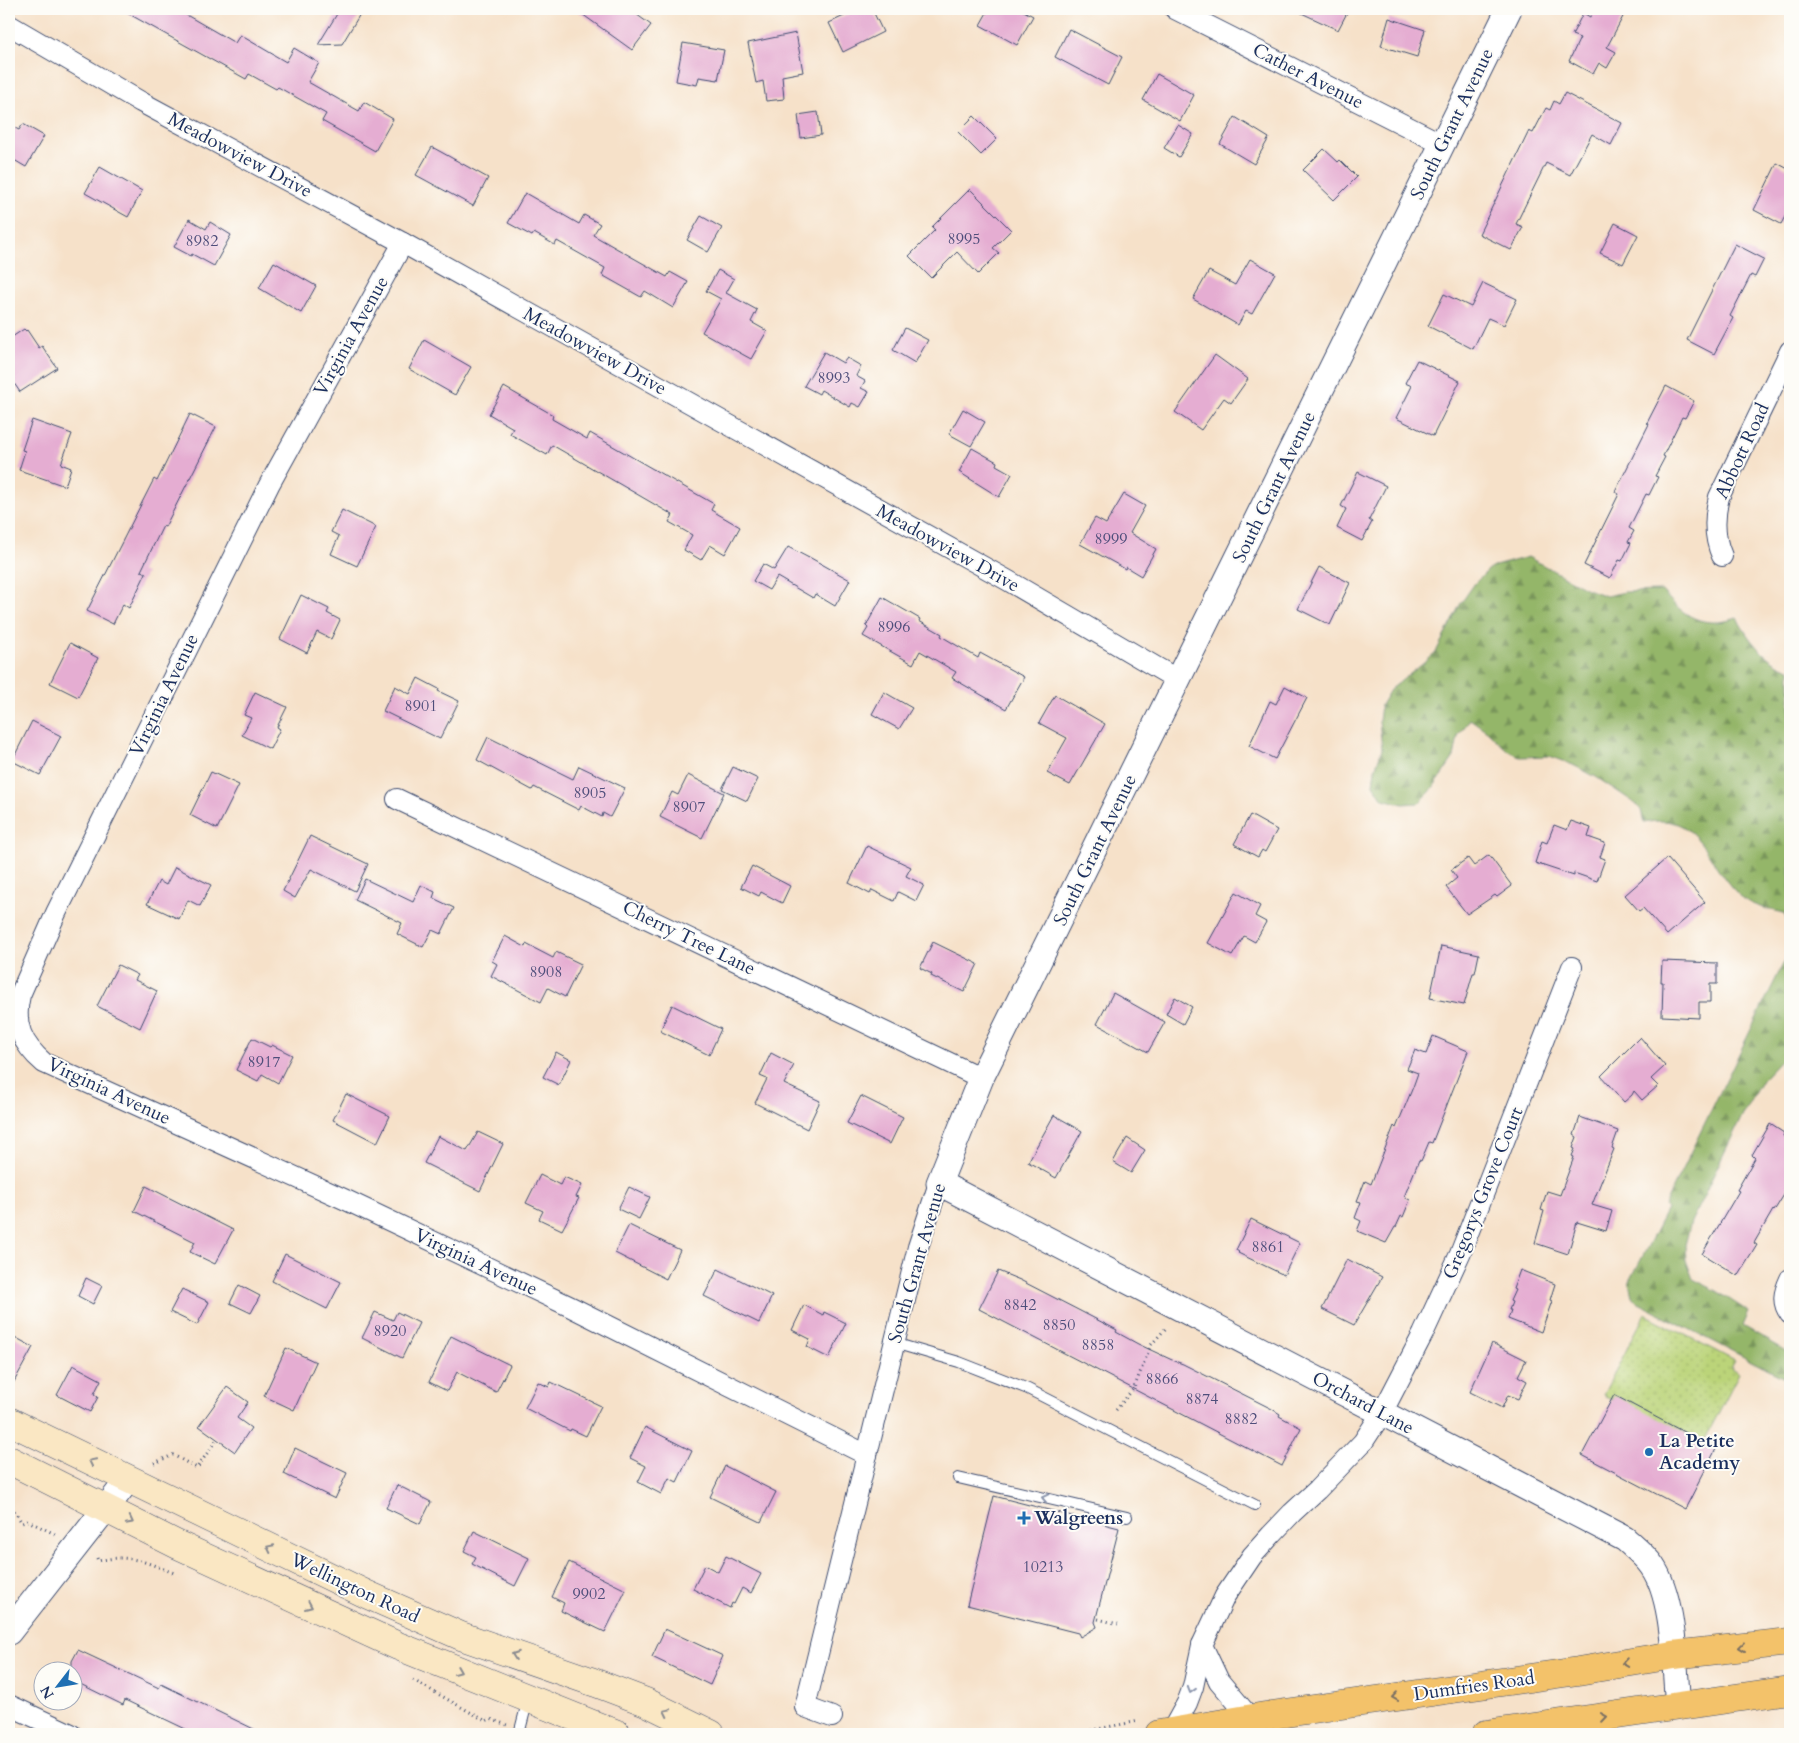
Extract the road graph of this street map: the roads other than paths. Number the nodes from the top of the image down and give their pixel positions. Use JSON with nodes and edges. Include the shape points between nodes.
{"nodes":[{"id":1,"x":1174,"y":9,"type":"edge"},
{"id":2,"x":1509,"y":9,"type":"edge"},
{"id":3,"x":9,"y":25,"type":"edge"},
{"id":4,"x":1442,"y":144,"type":"junction"},
{"id":5,"x":403,"y":243,"type":"junction"},
{"id":6,"x":1790,"y":351,"type":"edge"},
{"id":7,"x":1722,"y":556,"type":"dead end"},
{"id":8,"x":1178,"y":680,"type":"junction"},
{"id":9,"x":397,"y":799,"type":"dead end"},
{"id":10,"x":1572,"y":967,"type":"dead end"},
{"id":11,"x":981,"y":1078,"type":"junction"},
{"id":12,"x":939,"y":1183,"type":"junction"},
{"id":13,"x":1790,"y":1279,"type":"edge"},
{"id":14,"x":1788,"y":1311,"type":"edge"},
{"id":15,"x":894,"y":1343,"type":"junction"},
{"id":16,"x":1382,"y":1413,"type":"junction"},
{"id":17,"x":9,"y":1421,"type":"edge"},
{"id":18,"x":867,"y":1455,"type":"junction"},
{"id":19,"x":9,"y":1460,"type":"edge"},
{"id":20,"x":138,"y":1473,"type":"junction"},
{"id":21,"x":958,"y":1478,"type":"dead end"},
{"id":22,"x":1255,"y":1505,"type":"dead end"},
{"id":23,"x":105,"y":1509,"type":"junction"},
{"id":24,"x":1127,"y":1518,"type":"dead end"},
{"id":25,"x":9,"y":1632,"type":"edge"},
{"id":26,"x":1790,"y":1642,"type":"edge"},
{"id":27,"x":1202,"y":1645,"type":"junction"},
{"id":28,"x":1674,"y":1655,"type":"junction"},
{"id":29,"x":1790,"y":1690,"type":"edge"},
{"id":30,"x":528,"y":1699,"type":"junction"},
{"id":31,"x":9,"y":1705,"type":"edge"},
{"id":32,"x":1678,"y":1706,"type":"junction"},
{"id":33,"x":832,"y":1717,"type":"dead end"},
{"id":34,"x":1251,"y":1719,"type":"junction"},
{"id":35,"x":1159,"y":1729,"type":"edge"},
{"id":36,"x":71,"y":1734,"type":"edge"},
{"id":37,"x":519,"y":1734,"type":"edge"},
{"id":38,"x":617,"y":1734,"type":"edge"},
{"id":39,"x":710,"y":1734,"type":"edge"},
{"id":40,"x":1486,"y":1734,"type":"edge"}],
"edges":[{"from":1,"to":4,"type":"street","name":"Cather Avenue"},
{"from":2,"to":4,"type":"street","name":"South Grant Avenue"},
{"from":3,"to":5,"type":"street","name":"Meadowview Drive","via":[[141,102]]},
{"from":4,"to":8,"type":"street","name":"South Grant Avenue"},
{"from":5,"to":8,"type":"street","name":"Meadowview Drive","via":[[1007,580]]},
{"from":5,"to":18,"type":"street","name":"Virginia Avenue","via":[[269,485],[56,913],[20,995],[17,1020],[22,1036],[44,1063],[346,1200],[571,1307]]},
{"from":6,"to":7,"type":"street","name":"Abbott Road","via":[[1719,497],[1715,533]]},
{"from":8,"to":11,"type":"street","name":"South Grant Avenue"},
{"from":9,"to":11,"type":"street","name":"Cherry Tree Lane"},
{"from":10,"to":16,"type":"street","name":"Gregorys Grove Court","via":[[1460,1254],[1424,1334]]},
{"from":11,"to":12,"type":"street","name":"South Grant Avenue"},
{"from":12,"to":15,"type":"street","name":"South Grant Avenue","via":[[918,1247]]},
{"from":12,"to":16,"type":"street","name":"Orchard Lane"},
{"from":13,"to":14,"type":"street","via":[[1784,1292]]},
{"from":15,"to":18,"type":"street","name":"South Grant Avenue"},
{"from":15,"to":22,"type":"lane","via":[[933,1353],[1028,1389]]},
{"from":16,"to":27,"type":"street","name":"Gregorys Grove Court","via":[[1363,1442],[1252,1556],[1225,1596]]},
{"from":16,"to":28,"type":"street","name":"Orchard Lane","via":[[1616,1535],[1639,1551],[1652,1566],[1666,1597]]},
{"from":20,"to":17,"type":"main road","name":"Wellington Road","one_way":true},
{"from":18,"to":33,"type":"street","name":"South Grant Avenue","via":[[805,1707]]},
{"from":19,"to":23,"type":"main road","name":"Wellington Road"},
{"from":20,"to":23,"type":"street"},
{"from":39,"to":20,"type":"main road","name":"Wellington Road","one_way":true,"via":[[646,1702],[461,1636],[368,1595]]},
{"from":24,"to":21,"type":"lane","one_way":true},
{"from":23,"to":25,"type":"street"},
{"from":23,"to":30,"type":"main road","name":"Wellington Road","one_way":true,"via":[[389,1642]]},
{"from":26,"to":28,"type":"main road","name":"Dumfries Road","one_way":true},
{"from":27,"to":34,"type":"street","via":[[1219,1681]]},
{"from":27,"to":35,"type":"street","name":"Gregorys Grove Court","one_way":true,"via":[[1182,1715]]},
{"from":28,"to":32,"type":"street","name":"Orchard Lane"},
{"from":28,"to":34,"type":"main road","name":"Dumfries Road","one_way":true},
{"from":29,"to":32,"type":"main road"},
{"from":30,"to":37,"type":"lane"},
{"from":30,"to":38,"type":"main road","name":"Wellington Road"},
{"from":31,"to":36,"type":"street"},
{"from":40,"to":32,"type":"main road","one_way":true},
{"from":34,"to":35,"type":"main road","name":"Dumfries Road"}]}
